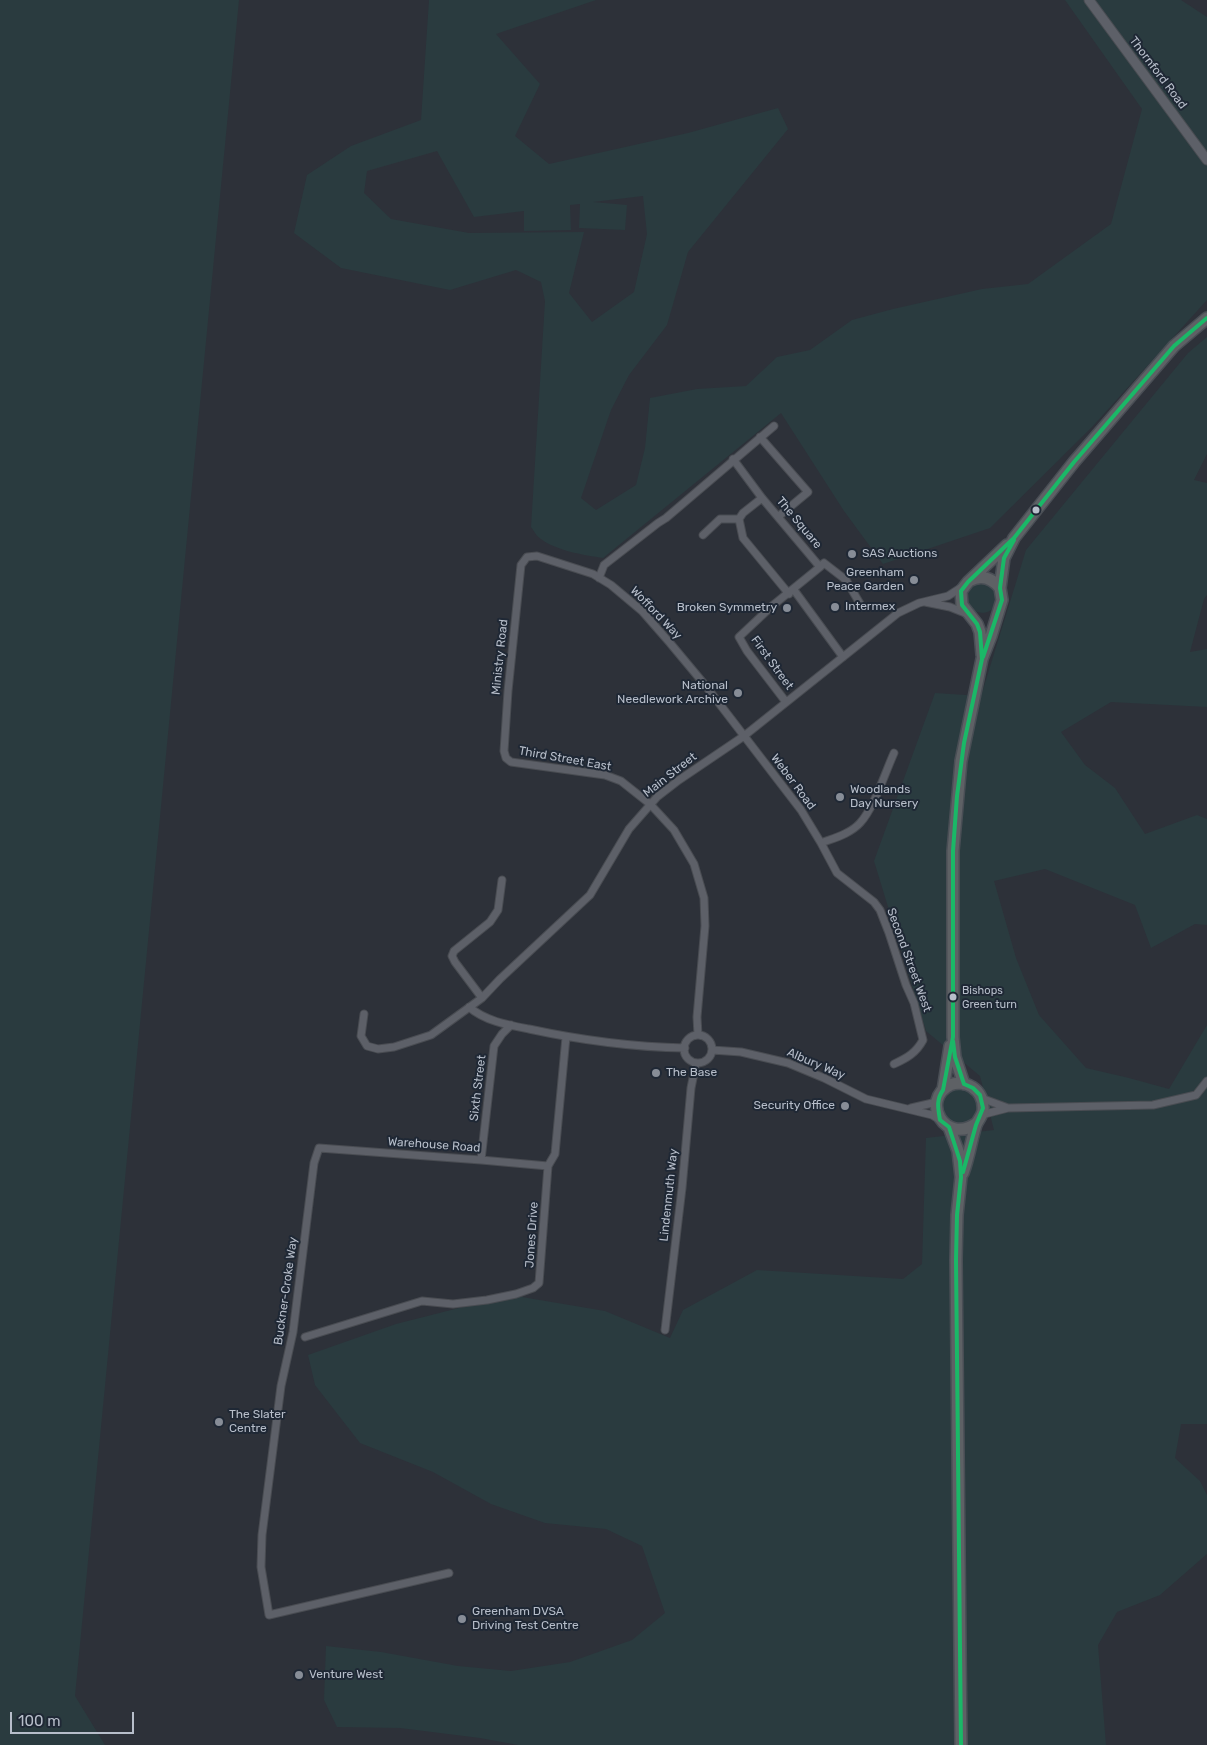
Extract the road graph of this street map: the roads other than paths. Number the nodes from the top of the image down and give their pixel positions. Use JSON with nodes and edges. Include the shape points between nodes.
{"nodes":[{"id":1,"x":1089,"y":0,"type":"edge"},
{"id":2,"x":1207,"y":160,"type":"edge"},
{"id":3,"x":1207,"y":318,"type":"edge"},
{"id":4,"x":774,"y":426,"type":"dead end"},
{"id":5,"x":760,"y":437,"type":"junction"},
{"id":6,"x":733,"y":460,"type":"junction"},
{"id":7,"x":762,"y":498,"type":"junction"},
{"id":8,"x":779,"y":516,"type":"junction"},
{"id":9,"x":739,"y":519,"type":"junction"},
{"id":10,"x":703,"y":535,"type":"dead end"},
{"id":11,"x":1014,"y":538,"type":"junction"},
{"id":12,"x":522,"y":565,"type":"joint"},
{"id":13,"x":820,"y":566,"type":"junction"},
{"id":14,"x":599,"y":578,"type":"junction"},
{"id":15,"x":966,"y":584,"type":"junction"},
{"id":16,"x":1000,"y":588,"type":"junction"},
{"id":17,"x":791,"y":592,"type":"junction"},
{"id":18,"x":925,"y":602,"type":"junction"},
{"id":19,"x":1000,"y":605,"type":"junction"},
{"id":20,"x":862,"y":607,"type":"dead end"},
{"id":21,"x":971,"y":615,"type":"junction"},
{"id":22,"x":739,"y":636,"type":"joint"},
{"id":23,"x":843,"y":657,"type":"junction"},
{"id":24,"x":982,"y":660,"type":"junction"},
{"id":25,"x":786,"y":702,"type":"junction"},
{"id":26,"x":744,"y":736,"type":"junction"},
{"id":27,"x":504,"y":751,"type":"joint"},
{"id":28,"x":894,"y":753,"type":"dead end"},
{"id":29,"x":650,"y":804,"type":"junction"},
{"id":30,"x":822,"y":843,"type":"junction"},
{"id":31,"x":502,"y":880,"type":"dead end"},
{"id":32,"x":482,"y":998,"type":"junction"},
{"id":33,"x":468,"y":1007,"type":"junction"},
{"id":34,"x":364,"y":1014,"type":"dead end"},
{"id":35,"x":511,"y":1025,"type":"junction"},
{"id":36,"x":698,"y":1035,"type":"junction"},
{"id":37,"x":566,"y":1037,"type":"junction"},
{"id":38,"x":953,"y":1037,"type":"junction"},
{"id":39,"x":684,"y":1048,"type":"junction"},
{"id":40,"x":712,"y":1050,"type":"junction"},
{"id":41,"x":696,"y":1063,"type":"junction"},
{"id":42,"x":894,"y":1064,"type":"dead end"},
{"id":43,"x":1207,"y":1081,"type":"edge"},
{"id":44,"x":964,"y":1084,"type":"junction"},
{"id":45,"x":943,"y":1090,"type":"junction"},
{"id":46,"x":981,"y":1098,"type":"junction"},
{"id":47,"x":937,"y":1102,"type":"junction"},
{"id":48,"x":1008,"y":1108,"type":"junction"},
{"id":49,"x":908,"y":1109,"type":"junction"},
{"id":50,"x":979,"y":1119,"type":"junction"},
{"id":51,"x":945,"y":1124,"type":"junction"},
{"id":52,"x":319,"y":1148,"type":"joint"},
{"id":53,"x":481,"y":1160,"type":"junction"},
{"id":54,"x":548,"y":1166,"type":"junction"},
{"id":55,"x":961,"y":1177,"type":"junction"},
{"id":56,"x":665,"y":1330,"type":"dead end"},
{"id":57,"x":305,"y":1337,"type":"dead end"},
{"id":58,"x":449,"y":1573,"type":"dead end"},
{"id":59,"x":961,"y":1745,"type":"edge"}],
"edges":[{"from":1,"to":2,"type":"street","name":"Thornford Road"},
{"from":3,"to":11,"type":"highway","via":[[1164,357]]},
{"from":4,"to":5,"type":"street"},
{"from":5,"to":6,"type":"street"},
{"from":5,"to":8,"type":"street","via":[[808,492]]},
{"from":6,"to":7,"type":"street"},
{"from":6,"to":14,"type":"street","via":[[666,518],[604,565]]},
{"from":7,"to":8,"type":"street","name":"The Square"},
{"from":7,"to":9,"type":"street","name":"The Square"},
{"from":8,"to":13,"type":"street","name":"The Square"},
{"from":9,"to":10,"type":"street","via":[[720,519]]},
{"from":9,"to":17,"type":"street","via":[[743,538]]},
{"from":11,"to":15,"type":"highway"},
{"from":11,"to":16,"type":"highway","via":[[1004,558]]},
{"from":12,"to":14,"type":"street","name":"Wofford Way","via":[[527,557],[537,556]]},
{"from":12,"to":27,"type":"street","name":"Ministry Road"},
{"from":13,"to":17,"type":"street","name":"The Square"},
{"from":13,"to":20,"type":"street","via":[[824,563],[846,580]]},
{"from":14,"to":26,"type":"street","name":"Wofford Way","via":[[625,596],[668,640]]},
{"from":15,"to":16,"type":"highway","via":[[982,577],[989,578]]},
{"from":15,"to":18,"type":"street","name":"Main Street","via":[[948,596]]},
{"from":15,"to":21,"type":"highway","via":[[960,598]]},
{"from":16,"to":19,"type":"highway"},
{"from":17,"to":22,"type":"street","name":"The Square"},
{"from":17,"to":23,"type":"street"},
{"from":18,"to":21,"type":"street"},
{"from":18,"to":23,"type":"street","name":"Main Street","via":[[898,613]]},
{"from":19,"to":21,"type":"highway","via":[[985,618]]},
{"from":19,"to":24,"type":"highway"},
{"from":21,"to":24,"type":"highway","via":[[980,632]]},
{"from":22,"to":25,"type":"street","name":"First Street","via":[[746,651]]},
{"from":23,"to":25,"type":"street","name":"Main Street"},
{"from":24,"to":38,"type":"highway","via":[[964,744],[955,821]]},
{"from":25,"to":26,"type":"street","name":"Main Street"},
{"from":26,"to":29,"type":"street","name":"Main Street"},
{"from":26,"to":30,"type":"street","name":"Weber Road"},
{"from":27,"to":29,"type":"street","name":"Third Street East","via":[[511,762],[605,775],[621,781]]},
{"from":28,"to":30,"type":"street","via":[[859,824]]},
{"from":29,"to":32,"type":"street","name":"Main Street","via":[[629,829],[590,895]]},
{"from":29,"to":36,"type":"street","via":[[686,848],[701,886],[705,926]]},
{"from":30,"to":42,"type":"street","name":"Second Street West","via":[[838,873],[880,910],[914,1003],[923,1040],[909,1057]]},
{"from":31,"to":32,"type":"street","via":[[498,910],[490,922],[452,956]]},
{"from":32,"to":33,"type":"street","name":"Main Street"},
{"from":33,"to":34,"type":"street","name":"Main Street","via":[[431,1035],[378,1049],[367,1046],[361,1036]]},
{"from":33,"to":35,"type":"street","via":[[482,1016]]},
{"from":35,"to":37,"type":"street"},
{"from":35,"to":53,"type":"street","name":"Sixth Street","via":[[494,1046]]},
{"from":36,"to":39,"type":"street","via":[[690,1038]]},
{"from":36,"to":40,"type":"street","via":[[707,1038]]},
{"from":37,"to":39,"type":"street"},
{"from":37,"to":54,"type":"street","name":"Jones Drive","via":[[555,1154]]},
{"from":38,"to":44,"type":"highway","via":[[955,1057]]},
{"from":38,"to":45,"type":"highway"},
{"from":39,"to":41,"type":"street","via":[[689,1060]]},
{"from":40,"to":41,"type":"street","via":[[705,1061]]},
{"from":40,"to":49,"type":"street","name":"Albury Way","via":[[741,1052],[788,1063],[866,1098]]},
{"from":41,"to":56,"type":"street","name":"Lindenmuth Way"},
{"from":43,"to":48,"type":"street","via":[[1196,1095],[1153,1106]]},
{"from":44,"to":45,"type":"highway","via":[[953,1084]]},
{"from":44,"to":46,"type":"highway","via":[[971,1086]]},
{"from":45,"to":47,"type":"highway"},
{"from":46,"to":48,"type":"street"},
{"from":46,"to":50,"type":"highway","via":[[983,1104]]},
{"from":47,"to":49,"type":"street","name":"Albury Way"},
{"from":47,"to":51,"type":"highway","via":[[937,1111]]},
{"from":48,"to":50,"type":"street"},
{"from":49,"to":51,"type":"street","name":"Albury Way","via":[[932,1115]]},
{"from":50,"to":51,"type":"highway","via":[[965,1129],[957,1130]]},
{"from":50,"to":55,"type":"highway"},
{"from":51,"to":55,"type":"highway","via":[[958,1151]]},
{"from":52,"to":53,"type":"street","name":"Warehouse Road"},
{"from":52,"to":58,"type":"street","name":"Buckner-Croke Way","via":[[314,1163],[293,1332],[280,1388],[262,1535],[261,1567],[269,1615]]},
{"from":53,"to":54,"type":"street","name":"Warehouse Road"},
{"from":54,"to":57,"type":"street","name":"Jones Drive","via":[[539,1283],[533,1288],[463,1303],[422,1301]]},
{"from":55,"to":59,"type":"highway","via":[[956,1260]]}]}
